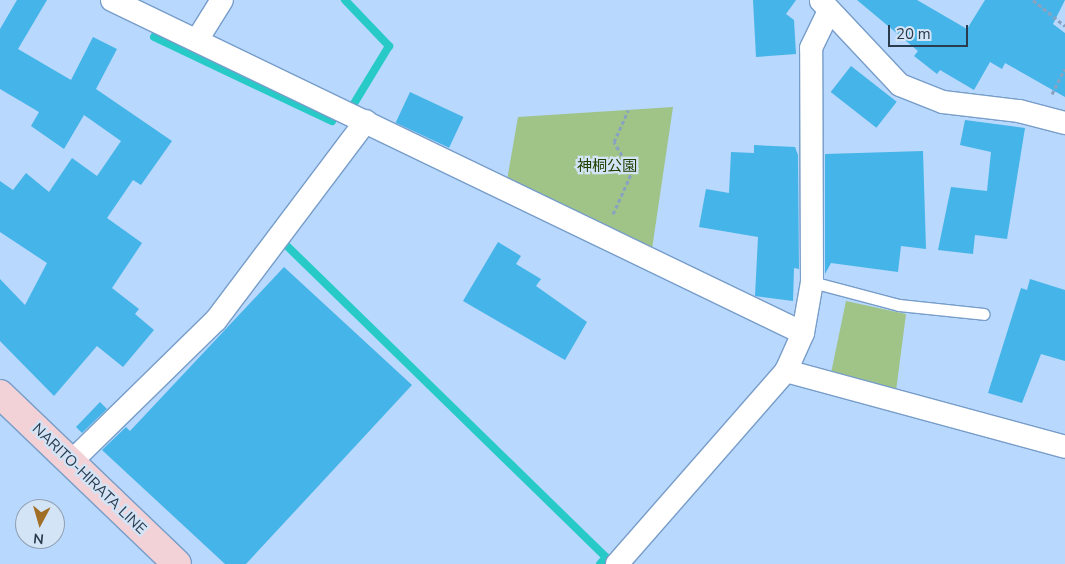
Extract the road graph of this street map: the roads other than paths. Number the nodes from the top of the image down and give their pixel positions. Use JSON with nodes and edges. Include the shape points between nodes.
{"nodes":[{"id":1,"x":112,"y":0,"type":"edge"},
{"id":2,"x":222,"y":0,"type":"edge"},
{"id":3,"x":825,"y":6,"type":"edge"},
{"id":4,"x":197,"y":40,"type":"junction"},
{"id":5,"x":366,"y":121,"type":"junction"},
{"id":6,"x":1065,"y":124,"type":"edge"},
{"id":7,"x":812,"y":282,"type":"junction"},
{"id":8,"x":984,"y":314,"type":"dead end"},
{"id":9,"x":803,"y":332,"type":"junction"},
{"id":10,"x":786,"y":371,"type":"junction"},
{"id":11,"x":0,"y":394,"type":"edge"},
{"id":12,"x":1065,"y":448,"type":"edge"},
{"id":13,"x":71,"y":462,"type":"junction"},
{"id":14,"x":178,"y":564,"type":"edge"},
{"id":15,"x":617,"y":564,"type":"edge"}],
"edges":[{"from":1,"to":4,"type":"street"},
{"from":2,"to":4,"type":"street"},
{"from":3,"to":6,"type":"street","via":[[900,84],[944,102],[1020,111]]},
{"from":3,"to":7,"type":"street","via":[[811,48]]},
{"from":4,"to":5,"type":"street"},
{"from":5,"to":9,"type":"street"},
{"from":5,"to":13,"type":"street","via":[[216,320]]},
{"from":7,"to":8,"type":"lane","via":[[899,305]]},
{"from":7,"to":9,"type":"street"},
{"from":9,"to":10,"type":"street"},
{"from":10,"to":12,"type":"street"},
{"from":10,"to":15,"type":"street"},
{"from":11,"to":13,"type":"main road","name":"NARITO-HIRATA LINE"},
{"from":13,"to":14,"type":"main road","name":"NARITO-HIRATA LINE"}]}
